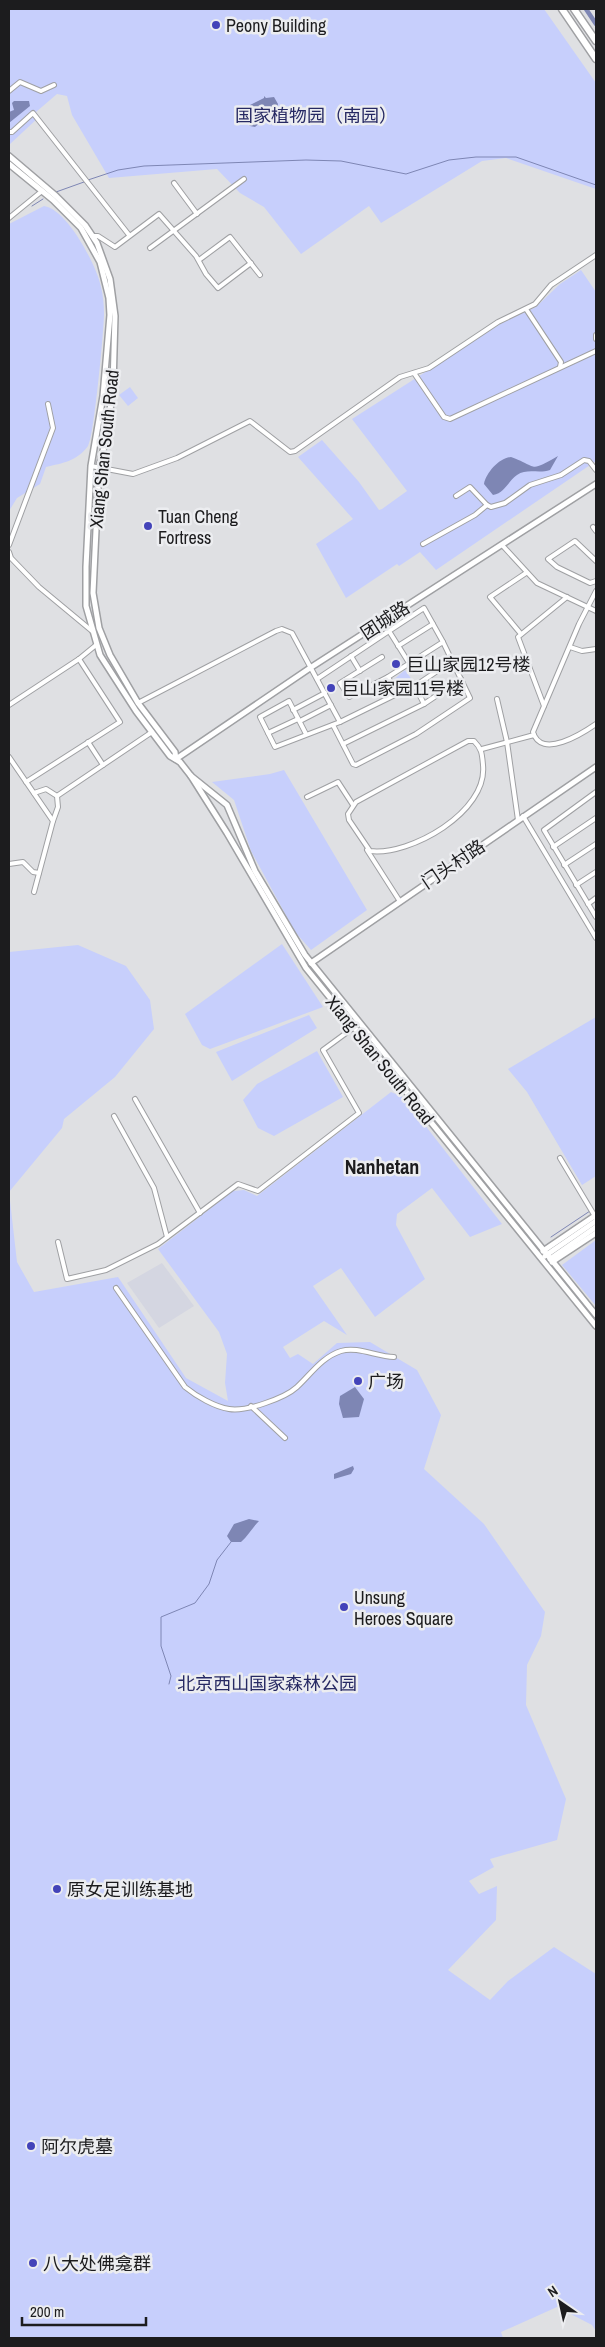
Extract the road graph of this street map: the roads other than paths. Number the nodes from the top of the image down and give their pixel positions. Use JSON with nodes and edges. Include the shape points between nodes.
{"nodes":[{"id":1,"x":562,"y":9,"type":"edge"},
{"id":2,"x":574,"y":9,"type":"edge"},
{"id":3,"x":596,"y":41,"type":"edge"},
{"id":4,"x":596,"y":59,"type":"edge"},
{"id":5,"x":54,"y":85,"type":"dead end"},
{"id":6,"x":9,"y":91,"type":"edge"},
{"id":7,"x":9,"y":132,"type":"edge"},
{"id":8,"x":9,"y":156,"type":"edge"},
{"id":9,"x":9,"y":164,"type":"edge"},
{"id":10,"x":244,"y":179,"type":"dead end"},
{"id":11,"x":174,"y":183,"type":"dead end"},
{"id":12,"x":42,"y":191,"type":"junction"},
{"id":13,"x":197,"y":214,"type":"junction"},
{"id":14,"x":9,"y":218,"type":"edge"},
{"id":15,"x":174,"y":230,"type":"junction"},
{"id":16,"x":129,"y":235,"type":"junction"},
{"id":17,"x":92,"y":236,"type":"junction"},
{"id":18,"x":150,"y":248,"type":"dead end"},
{"id":19,"x":596,"y":255,"type":"edge"},
{"id":20,"x":199,"y":260,"type":"junction"},
{"id":21,"x":251,"y":263,"type":"junction"},
{"id":22,"x":260,"y":275,"type":"dead end"},
{"id":23,"x":526,"y":309,"type":"junction"},
{"id":24,"x":596,"y":335,"type":"edge"},
{"id":25,"x":596,"y":339,"type":"edge"},
{"id":26,"x":596,"y":350,"type":"edge"},
{"id":27,"x":560,"y":367,"type":"junction"},
{"id":28,"x":414,"y":372,"type":"junction"},
{"id":29,"x":48,"y":404,"type":"dead end"},
{"id":30,"x":91,"y":466,"type":"junction"},
{"id":31,"x":99,"y":467,"type":"junction"},
{"id":32,"x":596,"y":470,"type":"edge"},
{"id":33,"x":596,"y":484,"type":"edge"},
{"id":34,"x":456,"y":496,"type":"dead end"},
{"id":35,"x":487,"y":506,"type":"junction"},
{"id":36,"x":423,"y":544,"type":"dead end"},
{"id":37,"x":9,"y":545,"type":"edge"},
{"id":38,"x":502,"y":545,"type":"junction"},
{"id":39,"x":9,"y":552,"type":"edge"},
{"id":40,"x":596,"y":561,"type":"edge"},
{"id":41,"x":526,"y":573,"type":"junction"},
{"id":42,"x":596,"y":581,"type":"edge"},
{"id":43,"x":596,"y":591,"type":"edge"},
{"id":44,"x":566,"y":597,"type":"junction"},
{"id":45,"x":588,"y":607,"type":"junction"},
{"id":46,"x":596,"y":611,"type":"edge"},
{"id":47,"x":433,"y":624,"type":"junction"},
{"id":48,"x":92,"y":631,"type":"junction"},
{"id":49,"x":389,"y":631,"type":"junction"},
{"id":50,"x":521,"y":634,"type":"junction"},
{"id":51,"x":444,"y":642,"type":"junction"},
{"id":52,"x":96,"y":645,"type":"junction"},
{"id":53,"x":398,"y":646,"type":"junction"},
{"id":54,"x":570,"y":647,"type":"junction"},
{"id":55,"x":596,"y":649,"type":"edge"},
{"id":56,"x":350,"y":656,"type":"junction"},
{"id":57,"x":382,"y":656,"type":"dead end"},
{"id":58,"x":79,"y":659,"type":"junction"},
{"id":59,"x":452,"y":661,"type":"junction"},
{"id":60,"x":410,"y":663,"type":"junction"},
{"id":61,"x":310,"y":668,"type":"junction"},
{"id":62,"x":360,"y":671,"type":"junction"},
{"id":63,"x":388,"y":677,"type":"junction"},
{"id":64,"x":317,"y":679,"type":"junction"},
{"id":65,"x":461,"y":679,"type":"junction"},
{"id":66,"x":415,"y":686,"type":"junction"},
{"id":67,"x":325,"y":693,"type":"junction"},
{"id":68,"x":397,"y":694,"type":"junction"},
{"id":69,"x":497,"y":699,"type":"dead end"},
{"id":70,"x":138,"y":703,"type":"junction"},
{"id":71,"x":424,"y":704,"type":"junction"},
{"id":72,"x":9,"y":705,"type":"edge"},
{"id":73,"x":331,"y":705,"type":"junction"},
{"id":74,"x":544,"y":706,"type":"junction"},
{"id":75,"x":293,"y":710,"type":"junction"},
{"id":76,"x":299,"y":720,"type":"junction"},
{"id":77,"x":340,"y":722,"type":"junction"},
{"id":78,"x":596,"y":724,"type":"edge"},
{"id":79,"x":333,"y":725,"type":"junction"},
{"id":80,"x":152,"y":732,"type":"junction"},
{"id":81,"x":268,"y":733,"type":"junction"},
{"id":82,"x":306,"y":734,"type":"junction"},
{"id":83,"x":534,"y":734,"type":"junction"},
{"id":84,"x":88,"y":742,"type":"junction"},
{"id":85,"x":507,"y":742,"type":"junction"},
{"id":86,"x":343,"y":744,"type":"junction"},
{"id":87,"x":482,"y":749,"type":"junction"},
{"id":88,"x":9,"y":757,"type":"edge"},
{"id":89,"x":176,"y":759,"type":"junction"},
{"id":90,"x":103,"y":765,"type":"junction"},
{"id":91,"x":596,"y":766,"type":"edge"},
{"id":92,"x":191,"y":776,"type":"junction"},
{"id":93,"x":26,"y":782,"type":"junction"},
{"id":94,"x":596,"y":792,"type":"edge"},
{"id":95,"x":34,"y":793,"type":"junction"},
{"id":96,"x":57,"y":796,"type":"junction"},
{"id":97,"x":307,"y":797,"type":"dead end"},
{"id":98,"x":353,"y":804,"type":"junction"},
{"id":99,"x":520,"y":818,"type":"junction"},
{"id":100,"x":596,"y":818,"type":"edge"},
{"id":101,"x":53,"y":821,"type":"junction"},
{"id":102,"x":596,"y":844,"type":"edge"},
{"id":103,"x":365,"y":846,"type":"junction"},
{"id":104,"x":553,"y":846,"type":"junction"},
{"id":105,"x":9,"y":864,"type":"edge"},
{"id":106,"x":564,"y":865,"type":"junction"},
{"id":107,"x":596,"y":872,"type":"edge"},
{"id":108,"x":39,"y":874,"type":"junction"},
{"id":109,"x":576,"y":885,"type":"junction"},
{"id":110,"x":34,"y":892,"type":"dead end"},
{"id":111,"x":596,"y":898,"type":"edge"},
{"id":112,"x":399,"y":900,"type":"junction"},
{"id":113,"x":588,"y":904,"type":"junction"},
{"id":114,"x":596,"y":917,"type":"edge"},
{"id":115,"x":596,"y":938,"type":"edge"},
{"id":116,"x":311,"y":963,"type":"junction"},
{"id":117,"x":353,"y":1028,"type":"junction"},
{"id":118,"x":135,"y":1099,"type":"dead end"},
{"id":119,"x":114,"y":1116,"type":"dead end"},
{"id":120,"x":560,"y":1158,"type":"dead end"},
{"id":121,"x":200,"y":1213,"type":"junction"},
{"id":122,"x":596,"y":1218,"type":"edge"},
{"id":123,"x":596,"y":1227,"type":"edge"},
{"id":124,"x":596,"y":1233,"type":"edge"},
{"id":125,"x":168,"y":1237,"type":"junction"},
{"id":126,"x":58,"y":1242,"type":"dead end"},
{"id":127,"x":549,"y":1256,"type":"junction"},
{"id":128,"x":543,"y":1260,"type":"junction"},
{"id":129,"x":116,"y":1288,"type":"dead end"},
{"id":130,"x":596,"y":1315,"type":"edge"},
{"id":131,"x":596,"y":1326,"type":"edge"},
{"id":132,"x":394,"y":1357,"type":"dead end"},
{"id":133,"x":251,"y":1406,"type":"junction"},
{"id":134,"x":285,"y":1438,"type":"dead end"}],
"edges":[{"from":1,"to":4,"type":"highway"},
{"from":2,"to":3,"type":"highway"},
{"from":5,"to":6,"type":"street","via":[[41,91],[20,82]]},
{"from":7,"to":16,"type":"street","via":[[33,113]]},
{"from":8,"to":17,"type":"street","name":"Xiang Shan South Road","via":[[72,211]]},
{"from":9,"to":12,"type":"street","name":"Xiang Shan South Road"},
{"from":10,"to":13,"type":"street"},
{"from":11,"to":13,"type":"street"},
{"from":12,"to":14,"type":"street"},
{"from":12,"to":30,"type":"street","name":"Xiang Shan South Road","via":[[68,214],[88,240],[100,262],[109,298],[103,396]]},
{"from":13,"to":15,"type":"street"},
{"from":15,"to":16,"type":"street","via":[[159,214]]},
{"from":15,"to":18,"type":"street"},
{"from":15,"to":20,"type":"street"},
{"from":16,"to":17,"type":"street","via":[[115,247],[98,236]]},
{"from":17,"to":31,"type":"street","name":"Xiang Shan South Road","via":[[110,279],[116,316],[107,435]]},
{"from":19,"to":23,"type":"street","via":[[550,284],[535,304]]},
{"from":20,"to":21,"type":"street","via":[[230,237]]},
{"from":20,"to":21,"type":"street","via":[[218,288]]},
{"from":21,"to":22,"type":"street"},
{"from":23,"to":27,"type":"street","via":[[561,362]]},
{"from":23,"to":28,"type":"street","via":[[498,322],[429,368]]},
{"from":24,"to":25,"type":"street"},
{"from":26,"to":27,"type":"street"},
{"from":27,"to":28,"type":"street","via":[[450,419],[444,417]]},
{"from":28,"to":31,"type":"street","via":[[400,377],[295,451],[290,452],[250,421],[177,458],[132,474]]},
{"from":29,"to":37,"type":"street","via":[[53,428]]},
{"from":30,"to":31,"type":"street"},
{"from":30,"to":48,"type":"street","name":"Xiang Shan South Road","via":[[85,596]]},
{"from":31,"to":70,"type":"street","name":"Xiang Shan South Road","via":[[93,583],[96,614],[110,655]]},
{"from":32,"to":35,"type":"street","via":[[584,460],[561,475],[530,485],[505,503]]},
{"from":33,"to":38,"type":"street","name":"团城路"},
{"from":34,"to":35,"type":"street","via":[[470,487]]},
{"from":35,"to":36,"type":"street"},
{"from":38,"to":41,"type":"street"},
{"from":38,"to":61,"type":"street","name":"团城路"},
{"from":39,"to":48,"type":"street","via":[[39,587]]},
{"from":40,"to":42,"type":"street","via":[[575,541],[548,559],[590,583]]},
{"from":41,"to":44,"type":"street","via":[[536,583]]},
{"from":41,"to":50,"type":"street","via":[[490,597]]},
{"from":43,"to":45,"type":"street"},
{"from":44,"to":45,"type":"street"},
{"from":44,"to":50,"type":"street"},
{"from":45,"to":46,"type":"street"},
{"from":45,"to":54,"type":"street"},
{"from":47,"to":49,"type":"street","via":[[424,608]]},
{"from":47,"to":51,"type":"street"},
{"from":47,"to":53,"type":"street"},
{"from":48,"to":52,"type":"street","name":"Xiang Shan South Road"},
{"from":49,"to":53,"type":"street"},
{"from":49,"to":56,"type":"street"},
{"from":50,"to":74,"type":"street","via":[[518,637],[520,646]]},
{"from":51,"to":59,"type":"street"},
{"from":51,"to":60,"type":"street"},
{"from":52,"to":58,"type":"street"},
{"from":52,"to":80,"type":"street","name":"Xiang Shan South Road","via":[[118,685]]},
{"from":53,"to":60,"type":"street"},
{"from":54,"to":55,"type":"street","via":[[582,651]]},
{"from":54,"to":74,"type":"street"},
{"from":56,"to":62,"type":"street"},
{"from":56,"to":64,"type":"street"},
{"from":57,"to":62,"type":"street"},
{"from":58,"to":72,"type":"street"},
{"from":58,"to":84,"type":"street","via":[[120,722]]},
{"from":59,"to":65,"type":"street"},
{"from":59,"to":66,"type":"street"},
{"from":60,"to":63,"type":"street"},
{"from":61,"to":64,"type":"street"},
{"from":61,"to":70,"type":"street","via":[[292,633],[276,631]]},
{"from":61,"to":89,"type":"street","name":"团城路"},
{"from":62,"to":63,"type":"street","via":[[340,683],[349,697]]},
{"from":63,"to":68,"type":"street"},
{"from":64,"to":67,"type":"street"},
{"from":65,"to":71,"type":"street"},
{"from":65,"to":86,"type":"street","via":[[470,698],[409,738],[356,765]]},
{"from":66,"to":68,"type":"street"},
{"from":66,"to":71,"type":"street"},
{"from":67,"to":73,"type":"street"},
{"from":67,"to":75,"type":"street"},
{"from":68,"to":77,"type":"street"},
{"from":69,"to":85,"type":"street"},
{"from":70,"to":89,"type":"street","name":"Xiang Shan South Road","via":[[175,752]]},
{"from":71,"to":86,"type":"street"},
{"from":73,"to":76,"type":"street"},
{"from":73,"to":77,"type":"street"},
{"from":74,"to":83,"type":"street","via":[[534,726]]},
{"from":75,"to":76,"type":"street"},
{"from":75,"to":81,"type":"street","via":[[289,701],[260,717]]},
{"from":76,"to":81,"type":"street"},
{"from":76,"to":82,"type":"street"},
{"from":77,"to":79,"type":"street"},
{"from":78,"to":83,"type":"street","via":[[577,738],[550,744],[540,742]]},
{"from":79,"to":82,"type":"street"},
{"from":79,"to":86,"type":"street"},
{"from":80,"to":89,"type":"street","name":"Xiang Shan South Road"},
{"from":80,"to":90,"type":"street"},
{"from":81,"to":82,"type":"street","via":[[274,747]]},
{"from":83,"to":85,"type":"street"},
{"from":84,"to":90,"type":"street"},
{"from":84,"to":93,"type":"street"},
{"from":85,"to":87,"type":"street"},
{"from":85,"to":99,"type":"street"},
{"from":87,"to":98,"type":"street","via":[[474,740],[461,743]]},
{"from":87,"to":103,"type":"street","via":[[483,780],[473,801],[462,813],[446,825],[401,846],[375,852]]},
{"from":88,"to":93,"type":"street"},
{"from":89,"to":92,"type":"street","name":"Xiang Shan South Road"},
{"from":90,"to":96,"type":"street"},
{"from":91,"to":99,"type":"street","name":"门头村路"},
{"from":92,"to":116,"type":"street","name":"Xiang Shan South Road","via":[[227,805],[255,871]]},
{"from":92,"to":117,"type":"street","name":"Xiang Shan South Road","via":[[239,852],[293,949]]},
{"from":93,"to":95,"type":"street"},
{"from":94,"to":104,"type":"street","via":[[547,826],[545,834]]},
{"from":95,"to":96,"type":"street","via":[[46,790]]},
{"from":95,"to":101,"type":"street"},
{"from":96,"to":101,"type":"street","via":[[58,807]]},
{"from":97,"to":98,"type":"street","via":[[338,782]]},
{"from":98,"to":103,"type":"street","via":[[348,820]]},
{"from":99,"to":112,"type":"street","name":"门头村路"},
{"from":99,"to":115,"type":"street"},
{"from":100,"to":104,"type":"street"},
{"from":101,"to":108,"type":"street"},
{"from":102,"to":106,"type":"street"},
{"from":103,"to":112,"type":"street"},
{"from":104,"to":106,"type":"street"},
{"from":105,"to":108,"type":"street","via":[[23,862]]},
{"from":106,"to":109,"type":"street"},
{"from":107,"to":109,"type":"street"},
{"from":108,"to":110,"type":"street"},
{"from":109,"to":113,"type":"street"},
{"from":111,"to":113,"type":"street"},
{"from":112,"to":116,"type":"street","name":"门头村路"},
{"from":113,"to":114,"type":"street"},
{"from":116,"to":127,"type":"street","name":"Xiang Shan South Road"},
{"from":117,"to":121,"type":"street","via":[[323,1050],[359,1113],[258,1191],[238,1184]]},
{"from":117,"to":128,"type":"street","name":"Xiang Shan South Road"},
{"from":118,"to":121,"type":"street"},
{"from":119,"to":125,"type":"street","via":[[154,1188]]},
{"from":120,"to":122,"type":"street"},
{"from":121,"to":125,"type":"street"},
{"from":122,"to":127,"type":"street"},
{"from":123,"to":127,"type":"street"},
{"from":124,"to":127,"type":"street"},
{"from":125,"to":126,"type":"street","via":[[106,1270],[67,1279]]},
{"from":127,"to":128,"type":"street"},
{"from":127,"to":128,"type":"street"},
{"from":127,"to":130,"type":"street","name":"Xiang Shan South Road"},
{"from":128,"to":131,"type":"street","name":"Xiang Shan South Road"},
{"from":129,"to":133,"type":"street","via":[[192,1393],[231,1410]]},
{"from":132,"to":133,"type":"street","via":[[344,1350],[321,1362],[288,1394]]},
{"from":133,"to":134,"type":"street"}]}
